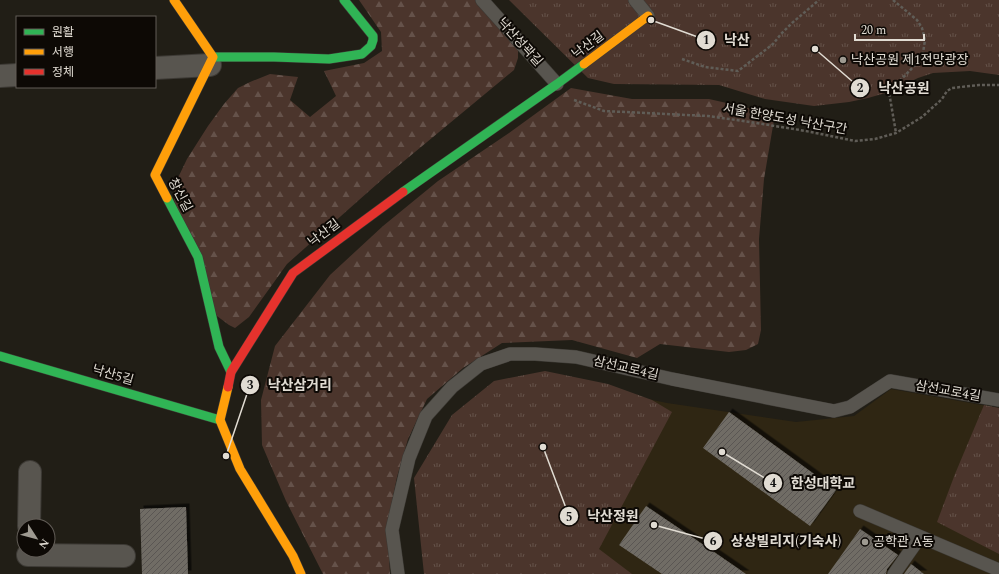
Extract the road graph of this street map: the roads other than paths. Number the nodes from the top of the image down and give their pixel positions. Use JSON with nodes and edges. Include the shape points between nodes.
{"nodes":[{"id":1,"x":174,"y":0,"type":"edge"},
{"id":2,"x":344,"y":0,"type":"edge"},
{"id":3,"x":482,"y":0,"type":"edge"},
{"id":4,"x":635,"y":0,"type":"edge"},
{"id":5,"x":648,"y":16,"type":"joint"},
{"id":6,"x":211,"y":61,"type":"junction"},
{"id":7,"x":156,"y":68,"type":"edge"},
{"id":8,"x":16,"y":75,"type":"edge"},
{"id":9,"x":0,"y":76,"type":"edge"},
{"id":10,"x":558,"y":84,"type":"junction"},
{"id":11,"x":0,"y":356,"type":"edge"},
{"id":12,"x":231,"y":372,"type":"junction"},
{"id":13,"x":999,"y":400,"type":"edge"},
{"id":14,"x":220,"y":420,"type":"junction"},
{"id":15,"x":30,"y":472,"type":"dead end"},
{"id":16,"x":860,"y":511,"type":"dead end"},
{"id":17,"x":29,"y":518,"type":"edge"},
{"id":18,"x":920,"y":537,"type":"junction"},
{"id":19,"x":124,"y":556,"type":"dead end"},
{"id":20,"x":28,"y":560,"type":"edge"},
{"id":21,"x":999,"y":570,"type":"edge"},
{"id":22,"x":301,"y":574,"type":"edge"},
{"id":23,"x":398,"y":574,"type":"edge"},
{"id":24,"x":894,"y":574,"type":"edge"}],
"edges":[{"from":1,"to":6,"type":"street"},
{"from":2,"to":6,"type":"street","via":[[373,36],[371,46],[362,54],[329,59],[274,56]]},
{"from":3,"to":10,"type":"lane","name":"낙산성곽길"},
{"from":4,"to":5,"type":"lane"},
{"from":5,"to":10,"type":"street","name":"낙산길"},
{"from":6,"to":7,"type":"street"},
{"from":6,"to":12,"type":"street","name":"창신길","via":[[155,175],[198,257],[219,347]]},
{"from":8,"to":9,"type":"street"},
{"from":10,"to":12,"type":"street","name":"낙산길","via":[[293,272]]},
{"from":11,"to":14,"type":"street","name":"낙산5길"},
{"from":12,"to":14,"type":"street","name":"낙산길"},
{"from":13,"to":23,"type":"lane","name":"삼선교로4길","via":[[890,381],[850,407],[834,411],[576,357],[510,354],[481,364],[452,387],[426,416],[409,458],[392,530]]},
{"from":14,"to":22,"type":"street","via":[[240,469],[293,556]]},
{"from":15,"to":17,"type":"street"},
{"from":16,"to":18,"type":"lane"},
{"from":18,"to":21,"type":"lane"},
{"from":18,"to":24,"type":"lane"},
{"from":19,"to":20,"type":"street"}]}
